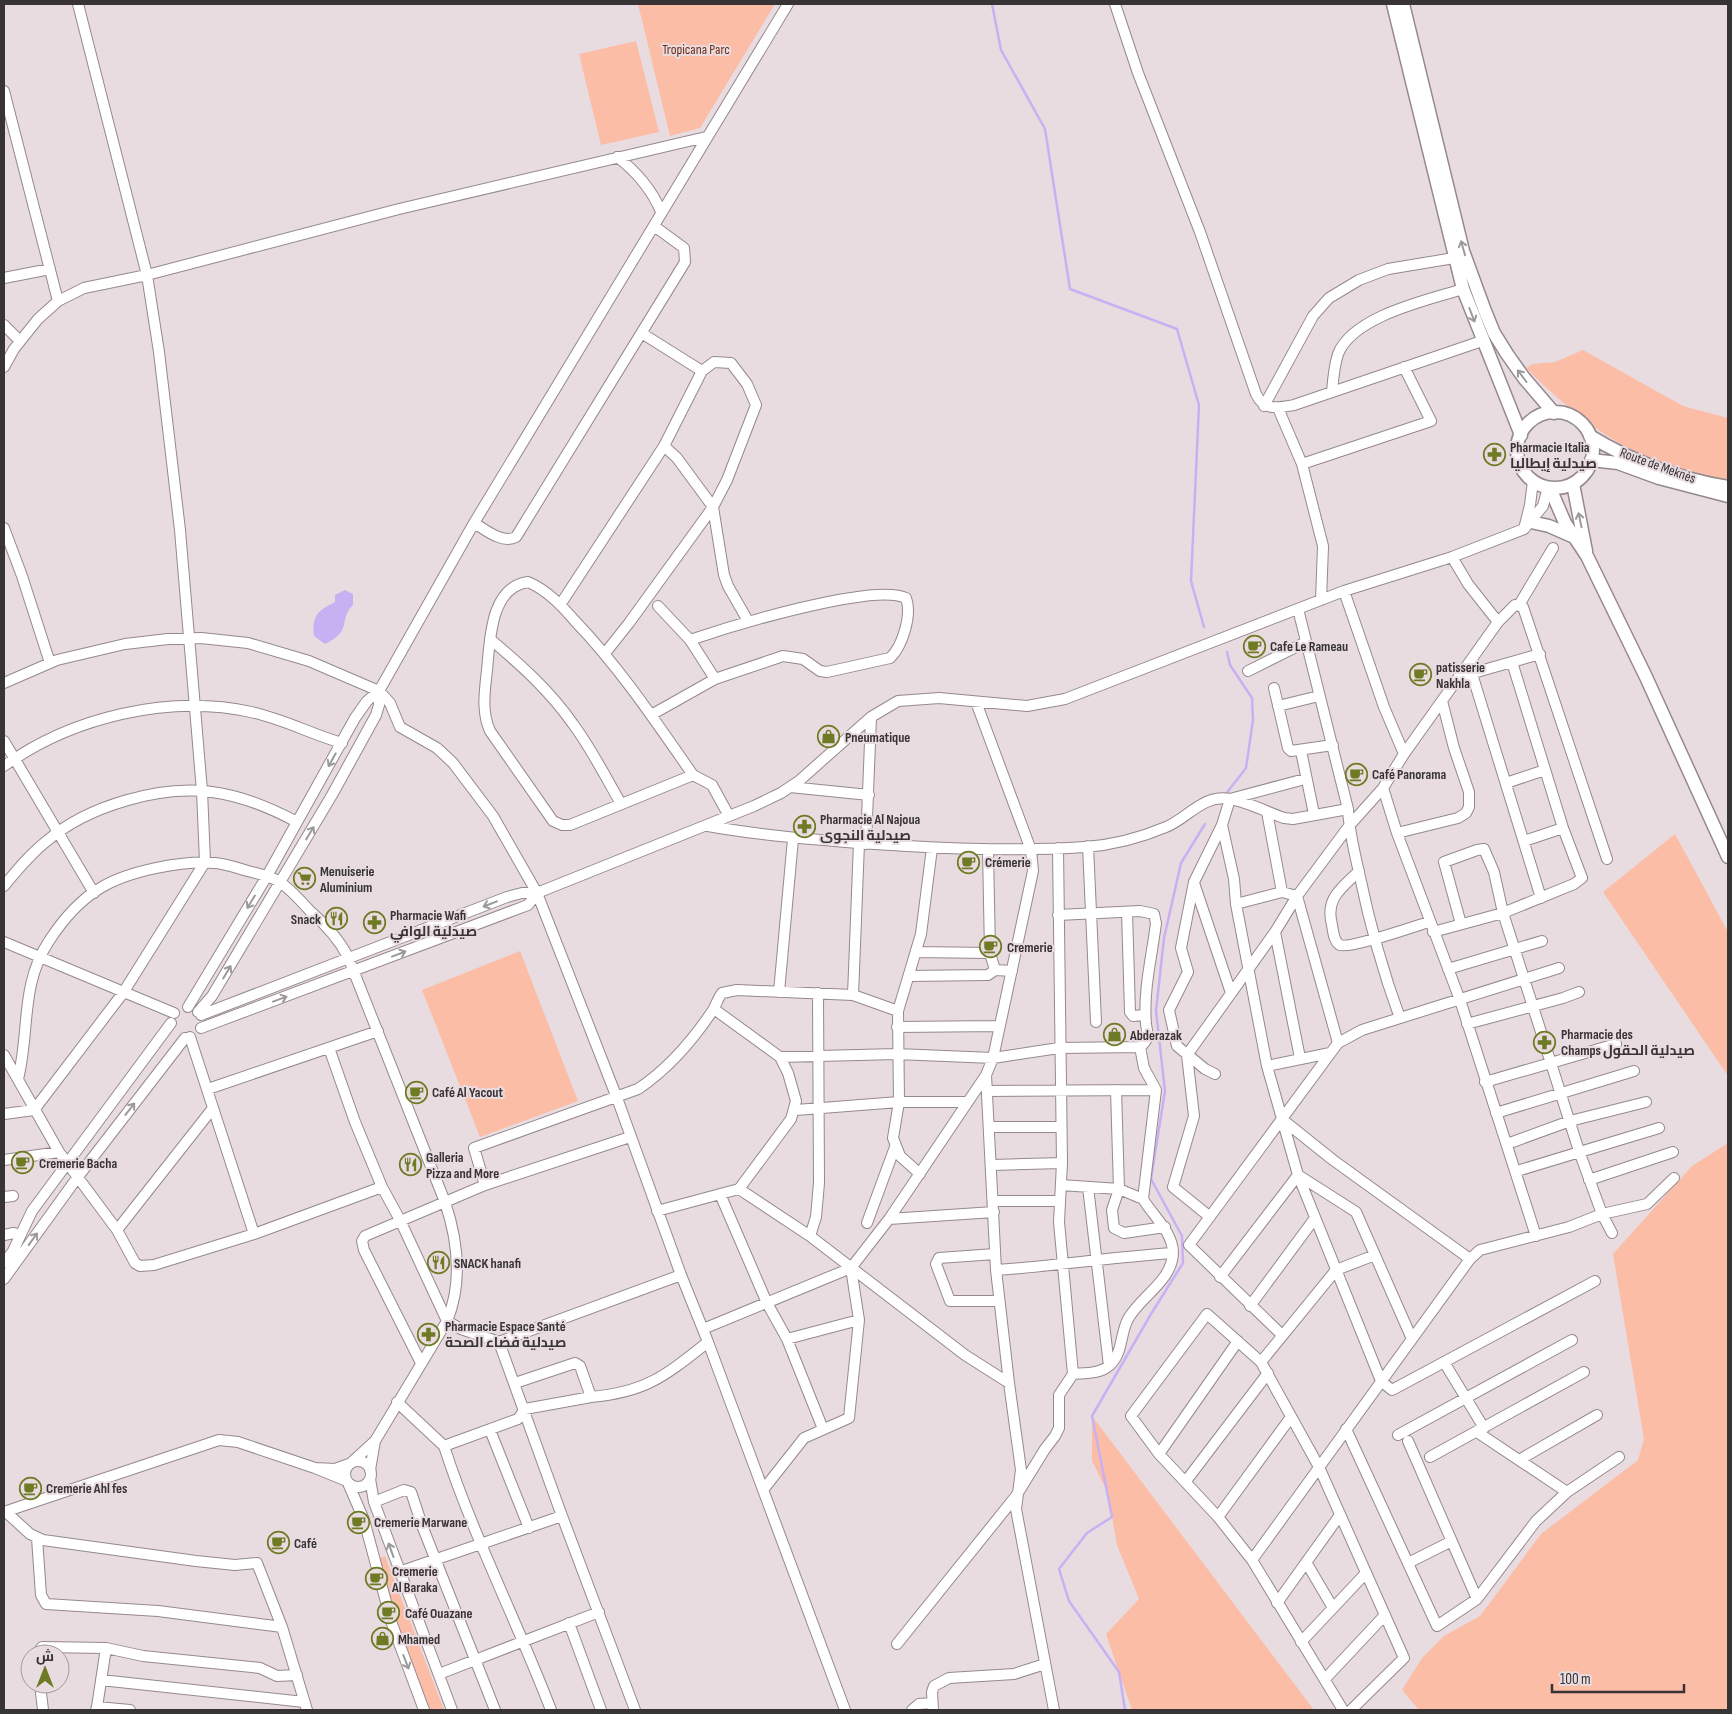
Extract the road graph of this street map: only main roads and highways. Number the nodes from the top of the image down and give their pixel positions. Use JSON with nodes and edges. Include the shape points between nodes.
{"nodes":[{"id":1,"x":1393,"y":4,"type":"edge"},
{"id":2,"x":1403,"y":4,"type":"edge"},
{"id":3,"x":1554,"y":413,"type":"junction"},
{"id":4,"x":1521,"y":435,"type":"junction"},
{"id":5,"x":1590,"y":436,"type":"junction"},
{"id":6,"x":1591,"y":460,"type":"junction"},
{"id":7,"x":1572,"y":484,"type":"junction"},
{"id":8,"x":1549,"y":487,"type":"junction"},
{"id":9,"x":1728,"y":487,"type":"edge"},
{"id":10,"x":1728,"y":496,"type":"edge"},
{"id":11,"x":1528,"y":526,"type":"road end"},
{"id":12,"x":1574,"y":537,"type":"junction"},
{"id":13,"x":1587,"y":556,"type":"junction"},
{"id":14,"x":1728,"y":858,"type":"edge"}],
"edges":[{"from":1,"to":4,"type":"main road","one_way":true,"via":[[1463,289]]},
{"from":3,"to":2,"type":"main road","one_way":true,"via":[[1507,354],[1485,311],[1463,251]]},
{"from":3,"to":4,"type":"main road","via":[[1534,419]]},
{"from":3,"to":5,"type":"main road","via":[[1576,419]]},
{"from":4,"to":8,"type":"main road","via":[[1518,457],[1525,473],[1533,481]]},
{"from":5,"to":6,"type":"main road"},
{"from":5,"to":9,"type":"main road","name":"Route de Meknès","via":[[1662,469]]},
{"from":6,"to":7,"type":"main road","via":[[1586,471]]},
{"from":6,"to":10,"type":"main road","name":"Route de Meknès","via":[[1618,463],[1659,478]]},
{"from":7,"to":8,"type":"main road"},
{"from":13,"to":7,"type":"main road","one_way":true},
{"from":8,"to":12,"type":"main road"},
{"from":11,"to":12,"type":"main road","via":[[1549,526]]},
{"from":12,"to":13,"type":"main road"},
{"from":13,"to":14,"type":"main road","via":[[1673,733]]}]}
